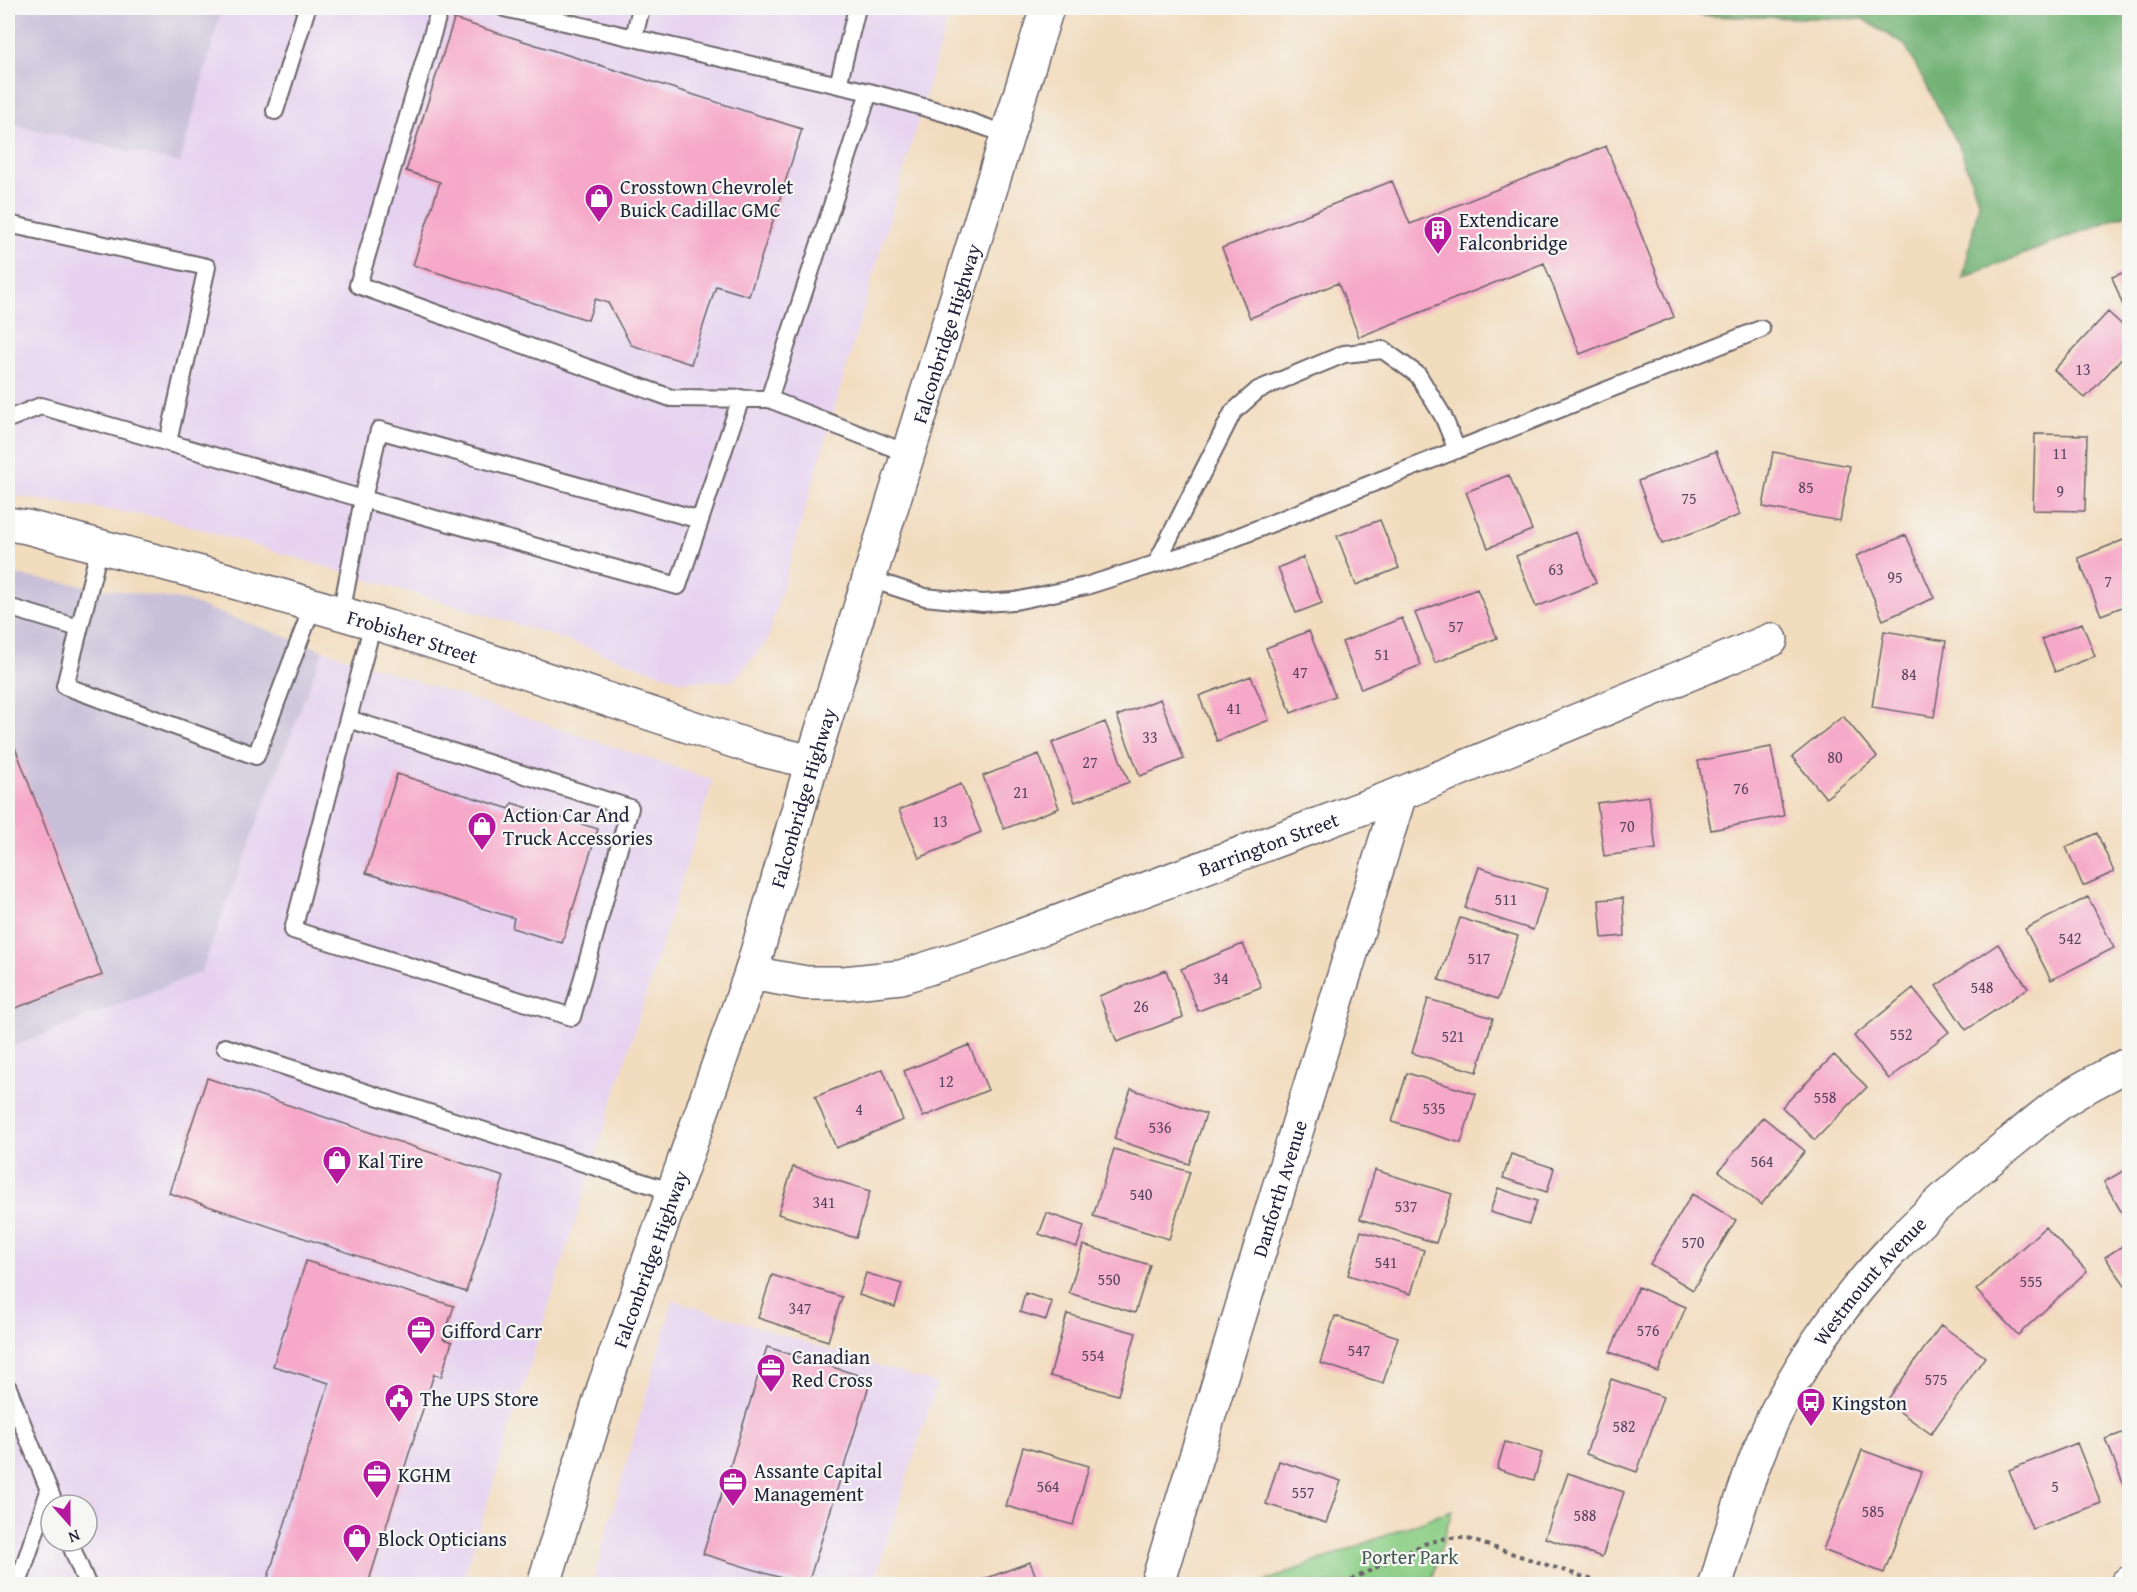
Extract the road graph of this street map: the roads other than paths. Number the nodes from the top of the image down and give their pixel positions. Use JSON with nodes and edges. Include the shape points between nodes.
{"nodes":[{"id":1,"x":307,"y":8,"type":"edge"},
{"id":2,"x":440,"y":8,"type":"edge"},
{"id":3,"x":641,"y":8,"type":"edge"},
{"id":4,"x":857,"y":8,"type":"edge"},
{"id":5,"x":1047,"y":8,"type":"edge"},
{"id":6,"x":514,"y":9,"type":"edge"},
{"id":7,"x":634,"y":37,"type":"junction"},
{"id":8,"x":838,"y":85,"type":"junction"},
{"id":9,"x":869,"y":92,"type":"junction"},
{"id":10,"x":275,"y":111,"type":"dead end"},
{"id":11,"x":1008,"y":135,"type":"junction"},
{"id":12,"x":8,"y":224,"type":"edge"},
{"id":13,"x":1761,"y":329,"type":"dead end"},
{"id":14,"x":741,"y":398,"type":"junction"},
{"id":15,"x":769,"y":399,"type":"junction"},
{"id":16,"x":8,"y":419,"type":"edge"},
{"id":17,"x":168,"y":442,"type":"junction"},
{"id":18,"x":1457,"y":450,"type":"junction"},
{"id":19,"x":909,"y":454,"type":"junction"},
{"id":20,"x":363,"y":499,"type":"junction"},
{"id":21,"x":700,"y":520,"type":"junction"},
{"id":22,"x":8,"y":524,"type":"edge"},
{"id":23,"x":100,"y":546,"type":"junction"},
{"id":24,"x":1156,"y":564,"type":"junction"},
{"id":25,"x":870,"y":579,"type":"junction"},
{"id":26,"x":8,"y":607,"type":"edge"},
{"id":27,"x":327,"y":610,"type":"junction"},
{"id":28,"x":373,"y":623,"type":"junction"},
{"id":29,"x":79,"y":628,"type":"junction"},
{"id":30,"x":1771,"y":640,"type":"dead end"},
{"id":31,"x":348,"y":719,"type":"junction"},
{"id":32,"x":812,"y":762,"type":"junction"},
{"id":33,"x":1400,"y":794,"type":"junction"},
{"id":34,"x":751,"y":973,"type":"junction"},
{"id":35,"x":225,"y":1047,"type":"dead end"},
{"id":36,"x":2130,"y":1063,"type":"edge"},
{"id":37,"x":673,"y":1192,"type":"junction"},
{"id":38,"x":8,"y":1388,"type":"edge"},
{"id":39,"x":50,"y":1493,"type":"edge"},
{"id":40,"x":39,"y":1531,"type":"edge"},
{"id":41,"x":74,"y":1553,"type":"edge"},
{"id":42,"x":18,"y":1584,"type":"edge"},
{"id":43,"x":87,"y":1584,"type":"edge"},
{"id":44,"x":544,"y":1584,"type":"edge"},
{"id":45,"x":1157,"y":1584,"type":"edge"},
{"id":46,"x":1716,"y":1584,"type":"edge"}],
"edges":[{"from":1,"to":10,"type":"lane"},
{"from":2,"to":14,"type":"lane","via":[[358,285],[671,398]]},
{"from":3,"to":7,"type":"lane"},
{"from":4,"to":8,"type":"lane"},
{"from":5,"to":11,"type":"street","name":"Falconbridge Highway"},
{"from":6,"to":7,"type":"lane"},
{"from":7,"to":8,"type":"lane"},
{"from":8,"to":9,"type":"lane"},
{"from":9,"to":11,"type":"lane"},
{"from":9,"to":15,"type":"lane"},
{"from":11,"to":19,"type":"street","name":"Falconbridge Highway"},
{"from":12,"to":17,"type":"lane","via":[[207,267]]},
{"from":13,"to":18,"type":"lane"},
{"from":14,"to":15,"type":"lane"},
{"from":14,"to":21,"type":"lane"},
{"from":15,"to":19,"type":"lane"},
{"from":16,"to":17,"type":"lane","via":[[41,405]]},
{"from":17,"to":20,"type":"lane"},
{"from":18,"to":24,"type":"lane","via":[[1222,543]]},
{"from":18,"to":24,"type":"lane","via":[[1443,416],[1418,375],[1383,350],[1344,354],[1258,390],[1233,412]]},
{"from":19,"to":25,"type":"street","name":"Falconbridge Highway"},
{"from":20,"to":21,"type":"lane","via":[[678,586]]},
{"from":20,"to":21,"type":"lane","via":[[379,430]]},
{"from":20,"to":27,"type":"lane"},
{"from":22,"to":23,"type":"street","name":"Frobisher Street"},
{"from":23,"to":27,"type":"street","name":"Frobisher Street"},
{"from":23,"to":29,"type":"lane"},
{"from":24,"to":25,"type":"lane","via":[[1086,586],[1015,601],[983,603],[925,597]]},
{"from":25,"to":32,"type":"street","name":"Falconbridge Highway"},
{"from":26,"to":29,"type":"lane"},
{"from":27,"to":28,"type":"street","name":"Frobisher Street"},
{"from":27,"to":29,"type":"lane","via":[[256,756],[65,686]]},
{"from":28,"to":31,"type":"lane"},
{"from":28,"to":32,"type":"street","name":"Frobisher Street"},
{"from":30,"to":33,"type":"street","name":"Barrington Street"},
{"from":31,"to":31,"type":"lane","via":[[294,930],[572,1017],[630,808]]},
{"from":32,"to":34,"type":"street","name":"Falconbridge Highway"},
{"from":33,"to":34,"type":"street","name":"Barrington Street","via":[[901,977],[806,982]]},
{"from":33,"to":45,"type":"street","name":"Danforth Avenue"},
{"from":34,"to":37,"type":"street","name":"Falconbridge Highway"},
{"from":35,"to":37,"type":"lane"},
{"from":36,"to":46,"type":"street","name":"Westmount Avenue","via":[[2066,1099],[1925,1214],[1827,1326],[1790,1386],[1761,1447]]},
{"from":37,"to":44,"type":"street","name":"Falconbridge Highway","via":[[604,1387]]},
{"from":38,"to":39,"type":"lane"},
{"from":40,"to":42,"type":"lane"},
{"from":41,"to":43,"type":"lane"}]}
